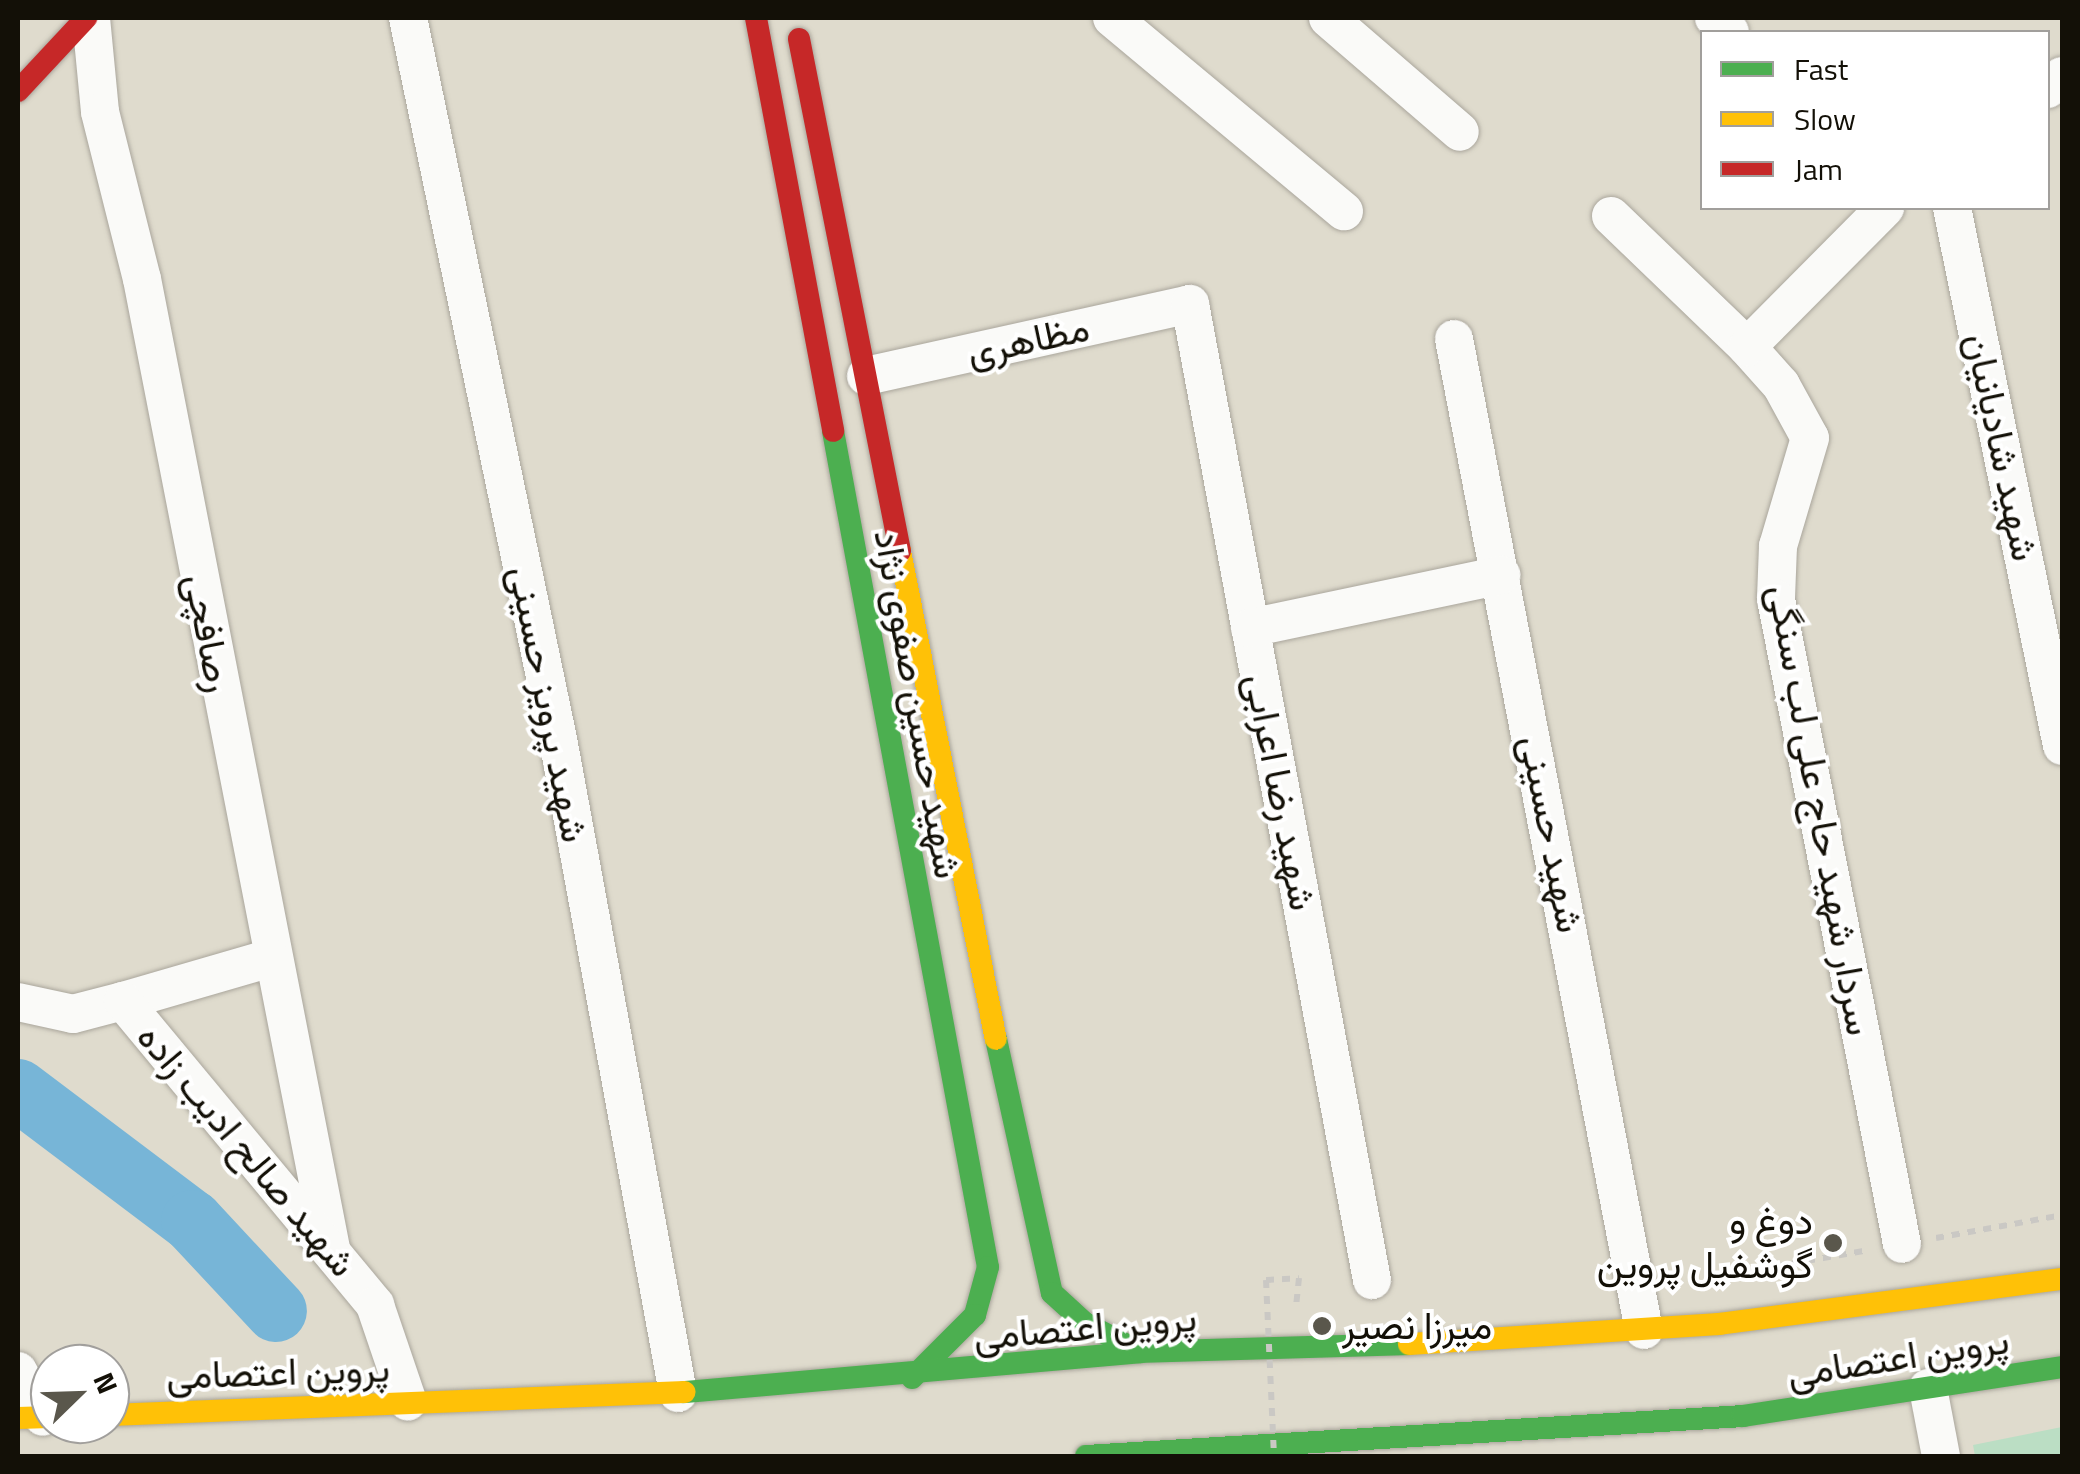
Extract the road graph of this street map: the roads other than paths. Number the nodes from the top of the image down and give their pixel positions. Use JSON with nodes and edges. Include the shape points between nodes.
{"nodes":[{"id":1,"x":89,"y":18,"type":"edge"},
{"id":2,"x":408,"y":18,"type":"edge"},
{"id":3,"x":756,"y":18,"type":"edge"},
{"id":4,"x":795,"y":18,"type":"edge"},
{"id":5,"x":1112,"y":18,"type":"edge"},
{"id":6,"x":1328,"y":18,"type":"edge"},
{"id":7,"x":18,"y":91,"type":"edge"},
{"id":8,"x":1460,"y":132,"type":"dead end"},
{"id":9,"x":1884,"y":210,"type":"edge"},
{"id":10,"x":1952,"y":210,"type":"edge"},
{"id":11,"x":1344,"y":211,"type":"dead end"},
{"id":12,"x":1611,"y":216,"type":"dead end"},
{"id":13,"x":1190,"y":304,"type":"joint"},
{"id":14,"x":1454,"y":339,"type":"dead end"},
{"id":15,"x":1747,"y":347,"type":"junction"},
{"id":16,"x":866,"y":376,"type":"junction"},
{"id":17,"x":1501,"y":575,"type":"junction"},
{"id":18,"x":1250,"y":628,"type":"junction"},
{"id":19,"x":2062,"y":746,"type":"edge"},
{"id":20,"x":271,"y":958,"type":"junction"},
{"id":21,"x":123,"y":1001,"type":"junction"},
{"id":22,"x":18,"y":1002,"type":"edge"},
{"id":23,"x":1902,"y":1244,"type":"road end"},
{"id":24,"x":330,"y":1249,"type":"junction"},
{"id":25,"x":1042,"y":1264,"type":"junction"},
{"id":26,"x":988,"y":1267,"type":"junction"},
{"id":27,"x":2062,"y":1279,"type":"edge"},
{"id":28,"x":1372,"y":1280,"type":"dead end"},
{"id":29,"x":1644,"y":1330,"type":"junction"},
{"id":30,"x":1140,"y":1352,"type":"junction"},
{"id":31,"x":2062,"y":1366,"type":"edge"},
{"id":32,"x":18,"y":1371,"type":"edge"},
{"id":33,"x":912,"y":1378,"type":"junction"},
{"id":34,"x":1928,"y":1388,"type":"junction"},
{"id":35,"x":678,"y":1394,"type":"junction"},
{"id":36,"x":30,"y":1401,"type":"edge"},
{"id":37,"x":408,"y":1402,"type":"junction"},
{"id":38,"x":130,"y":1413,"type":"edge"},
{"id":39,"x":1200,"y":1444,"type":"junction"},
{"id":40,"x":1086,"y":1456,"type":"edge"},
{"id":41,"x":1172,"y":1456,"type":"edge"},
{"id":42,"x":1941,"y":1456,"type":"edge"}],
"edges":[{"from":1,"to":7,"type":"street"},
{"from":1,"to":20,"type":"street","name":"رصافچی","via":[[100,112],[142,279]]},
{"from":2,"to":35,"type":"street","name":"شهید پرویز حسینی","via":[[558,739]]},
{"from":3,"to":26,"type":"street","name":"شهید حسین صفوی نژاد"},
{"from":4,"to":16,"type":"street","name":"شهید حسین صفوی نژاد"},
{"from":5,"to":11,"type":"street"},
{"from":6,"to":8,"type":"street"},
{"from":9,"to":15,"type":"street"},
{"from":10,"to":19,"type":"street","name":"شهید شادیانیان"},
{"from":12,"to":15,"type":"street","name":"سردار شهید حاج علی لب سنگی"},
{"from":13,"to":16,"type":"street","name":"مظاهری"},
{"from":13,"to":18,"type":"street","name":"شهید رضا اعرابی"},
{"from":14,"to":17,"type":"street","name":"شهید حسینی"},
{"from":15,"to":23,"type":"street","name":"سردار شهید حاج علی لب سنگی","via":[[1781,385],[1810,438],[1778,546],[1776,599]]},
{"from":16,"to":25,"type":"street","name":"شهید حسین صفوی نژاد","via":[[1012,1148]]},
{"from":17,"to":18,"type":"street"},
{"from":17,"to":29,"type":"street","name":"شهید حسینی"},
{"from":18,"to":28,"type":"street","name":"شهید رضا اعرابی"},
{"from":20,"to":21,"type":"street"},
{"from":20,"to":24,"type":"street","name":"رصافچی"},
{"from":21,"to":22,"type":"street","name":"شهید صالح ادیب زاده","via":[[73,1014]]},
{"from":21,"to":24,"type":"street","name":"شهید صالح ادیب زاده"},
{"from":24,"to":37,"type":"street","name":"شهید صالح ادیب زاده","via":[[375,1305]]},
{"from":25,"to":26,"type":"street","via":[[1037,1284],[1016,1296],[994,1286]]},
{"from":25,"to":30,"type":"street","name":"شهید حسین صفوی نژاد","via":[[1063,1303]]},
{"from":26,"to":33,"type":"street","name":"شهید حسین صفوی نژاد","via":[[975,1315]]},
{"from":27,"to":29,"type":"street","name":"پروین اعتصامی"},
{"from":29,"to":30,"type":"street","name":"پروین اعتصامی"},
{"from":30,"to":33,"type":"street","name":"پروین اعتصامی"},
{"from":31,"to":34,"type":"street","name":"پروین اعتصامی"},
{"from":32,"to":36,"type":"street"},
{"from":33,"to":35,"type":"street","name":"پروین اعتصامی"},
{"from":34,"to":39,"type":"street","name":"پروین اعتصامی","via":[[1744,1416],[1506,1436]]},
{"from":34,"to":42,"type":"street"},
{"from":35,"to":37,"type":"street","name":"پروین اعتصامی"},
{"from":37,"to":38,"type":"street","name":"پروین اعتصامی"},
{"from":39,"to":40,"type":"street","name":"پروین اعتصامی"},
{"from":39,"to":41,"type":"street"}]}
